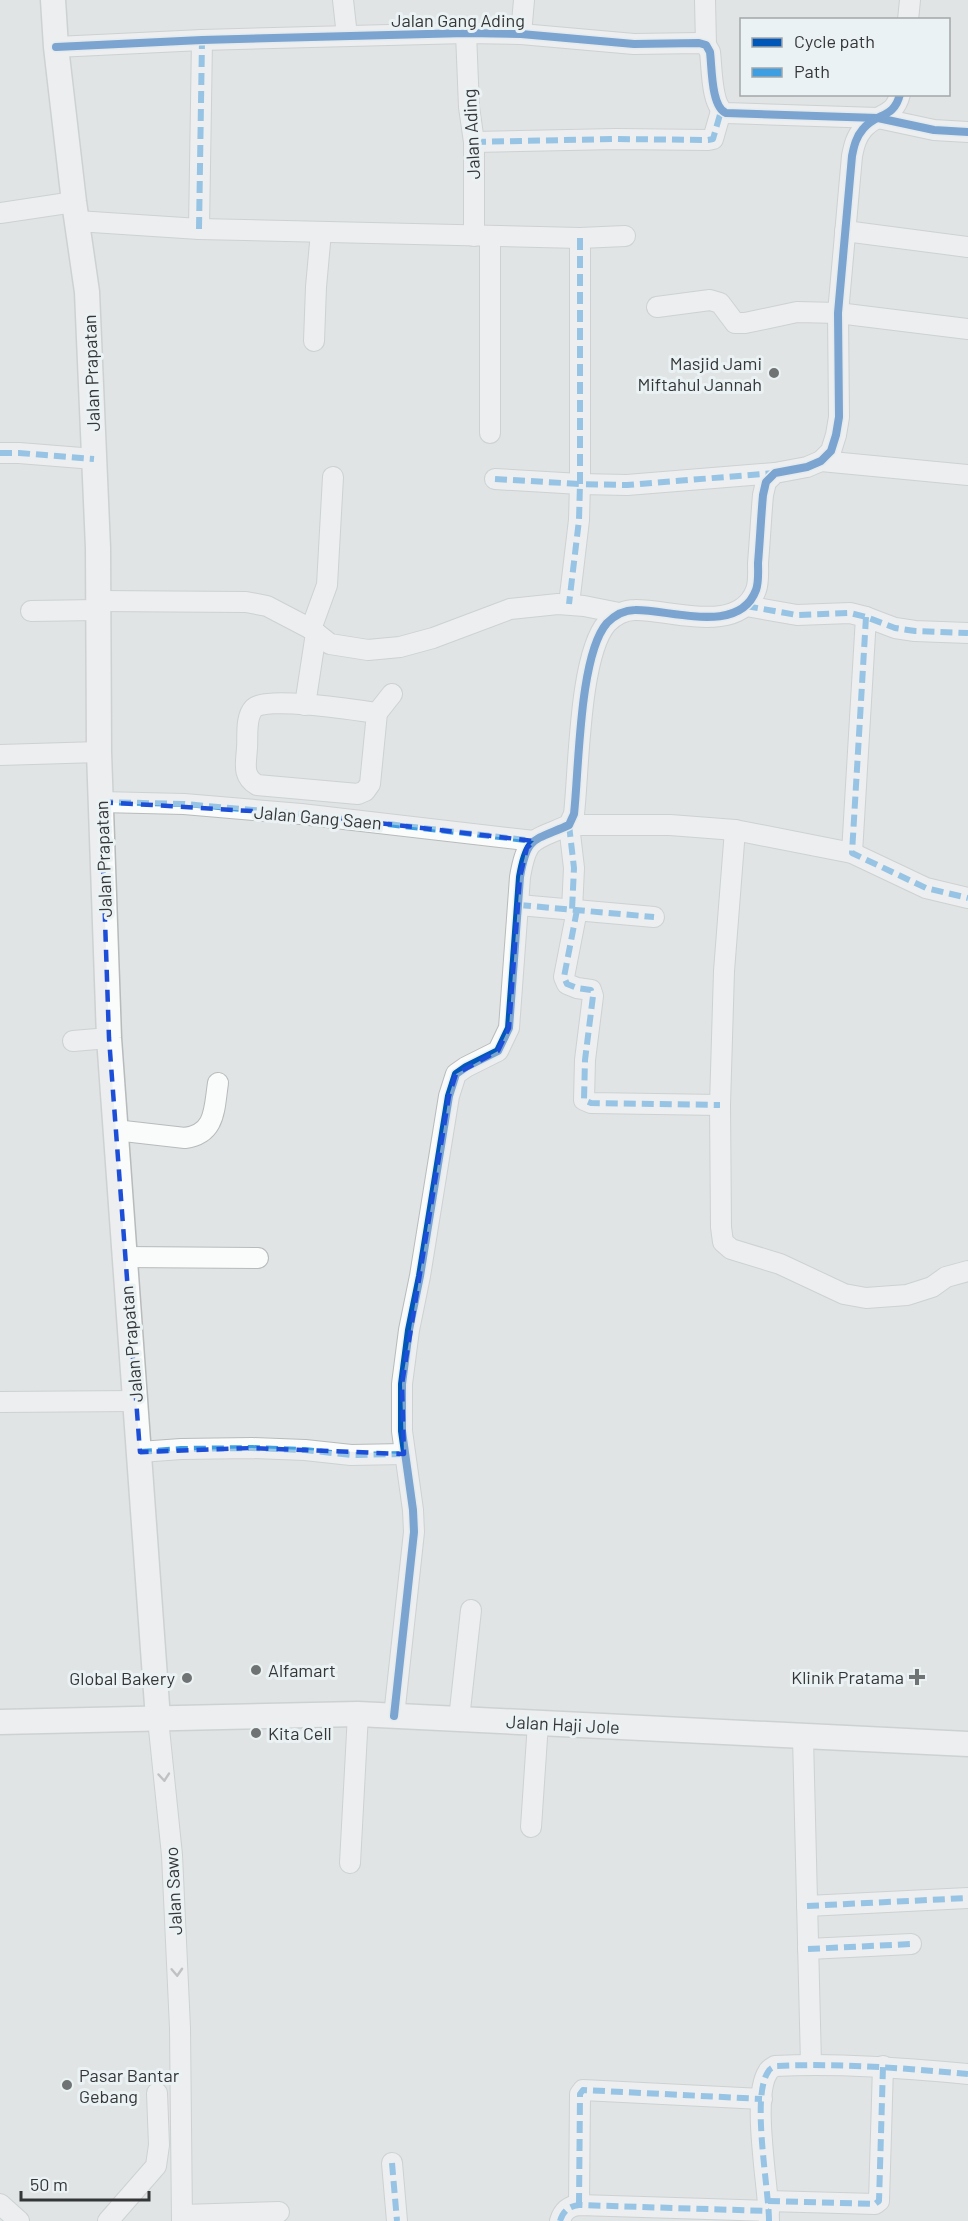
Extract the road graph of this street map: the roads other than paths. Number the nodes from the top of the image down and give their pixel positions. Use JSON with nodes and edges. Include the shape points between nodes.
{"nodes":[{"id":1,"x":53,"y":0,"type":"edge"},
{"id":2,"x":343,"y":0,"type":"edge"},
{"id":3,"x":524,"y":0,"type":"edge"},
{"id":4,"x":705,"y":0,"type":"edge"},
{"id":5,"x":910,"y":0,"type":"edge"},
{"id":6,"x":908,"y":18,"type":"edge"},
{"id":7,"x":466,"y":33,"type":"junction"},
{"id":8,"x":521,"y":34,"type":"junction"},
{"id":9,"x":347,"y":36,"type":"junction"},
{"id":10,"x":202,"y":40,"type":"junction"},
{"id":11,"x":706,"y":45,"type":"junction"},
{"id":12,"x":56,"y":47,"type":"junction"},
{"id":13,"x":900,"y":96,"type":"edge"},
{"id":14,"x":721,"y":111,"type":"junction"},
{"id":15,"x":878,"y":118,"type":"junction"},
{"id":16,"x":968,"y":132,"type":"edge"},
{"id":17,"x":474,"y":142,"type":"junction"},
{"id":18,"x":76,"y":211,"type":"junction"},
{"id":19,"x":0,"y":213,"type":"edge"},
{"id":20,"x":199,"y":229,"type":"junction"},
{"id":21,"x":845,"y":231,"type":"junction"},
{"id":22,"x":321,"y":232,"type":"junction"},
{"id":23,"x":482,"y":236,"type":"junction"},
{"id":24,"x":625,"y":236,"type":"dead end"},
{"id":25,"x":580,"y":238,"type":"junction"},
{"id":26,"x":968,"y":247,"type":"edge"},
{"id":27,"x":657,"y":307,"type":"dead end"},
{"id":28,"x":838,"y":313,"type":"junction"},
{"id":29,"x":968,"y":329,"type":"edge"},
{"id":30,"x":314,"y":341,"type":"dead end"},
{"id":31,"x":490,"y":433,"type":"dead end"},
{"id":32,"x":0,"y":453,"type":"edge"},
{"id":33,"x":94,"y":459,"type":"junction"},
{"id":34,"x":821,"y":461,"type":"junction"},
{"id":35,"x":775,"y":473,"type":"junction"},
{"id":36,"x":968,"y":475,"type":"edge"},
{"id":37,"x":333,"y":477,"type":"dead end"},
{"id":38,"x":495,"y":479,"type":"dead end"},
{"id":39,"x":580,"y":484,"type":"junction"},
{"id":40,"x":569,"y":604,"type":"junction"},
{"id":41,"x":97,"y":605,"type":"junction"},
{"id":42,"x":746,"y":606,"type":"junction"},
{"id":43,"x":31,"y":611,"type":"dead end"},
{"id":44,"x":619,"y":613,"type":"junction"},
{"id":45,"x":866,"y":617,"type":"junction"},
{"id":46,"x":314,"y":631,"type":"junction"},
{"id":47,"x":968,"y":633,"type":"edge"},
{"id":48,"x":392,"y":694,"type":"dead end"},
{"id":49,"x":305,"y":705,"type":"junction"},
{"id":50,"x":377,"y":713,"type":"junction"},
{"id":51,"x":99,"y":752,"type":"junction"},
{"id":52,"x":0,"y":754,"type":"edge"},
{"id":53,"x":101,"y":802,"type":"junction"},
{"id":54,"x":569,"y":825,"type":"junction"},
{"id":55,"x":735,"y":830,"type":"junction"},
{"id":56,"x":534,"y":841,"type":"junction"},
{"id":57,"x":852,"y":853,"type":"junction"},
{"id":58,"x":968,"y":898,"type":"edge"},
{"id":59,"x":519,"y":905,"type":"junction"},
{"id":60,"x":575,"y":910,"type":"junction"},
{"id":61,"x":654,"y":917,"type":"dead end"},
{"id":62,"x":110,"y":1038,"type":"junction"},
{"id":63,"x":73,"y":1041,"type":"dead end"},
{"id":64,"x":218,"y":1083,"type":"dead end"},
{"id":65,"x":720,"y":1105,"type":"junction"},
{"id":66,"x":115,"y":1130,"type":"junction"},
{"id":67,"x":124,"y":1257,"type":"junction"},
{"id":68,"x":258,"y":1258,"type":"dead end"},
{"id":69,"x":968,"y":1271,"type":"edge"},
{"id":70,"x":135,"y":1401,"type":"junction"},
{"id":71,"x":0,"y":1402,"type":"edge"},
{"id":72,"x":140,"y":1452,"type":"junction"},
{"id":73,"x":404,"y":1454,"type":"junction"},
{"id":74,"x":471,"y":1610,"type":"dead end"},
{"id":75,"x":358,"y":1714,"type":"junction"},
{"id":76,"x":394,"y":1716,"type":"junction"},
{"id":77,"x":158,"y":1719,"type":"junction"},
{"id":78,"x":459,"y":1719,"type":"junction"},
{"id":79,"x":0,"y":1722,"type":"edge"},
{"id":80,"x":538,"y":1723,"type":"junction"},
{"id":81,"x":968,"y":1735,"type":"edge"},
{"id":82,"x":803,"y":1737,"type":"junction"},
{"id":83,"x":968,"y":1744,"type":"edge"},
{"id":84,"x":531,"y":1827,"type":"dead end"},
{"id":85,"x":350,"y":1863,"type":"dead end"},
{"id":86,"x":968,"y":1898,"type":"edge"},
{"id":87,"x":807,"y":1906,"type":"junction"},
{"id":88,"x":911,"y":1944,"type":"dead end"},
{"id":89,"x":808,"y":1949,"type":"junction"},
{"id":90,"x":811,"y":2064,"type":"junction"},
{"id":91,"x":883,"y":2066,"type":"junction"},
{"id":92,"x":968,"y":2074,"type":"edge"},
{"id":93,"x":157,"y":2093,"type":"dead end"},
{"id":94,"x":762,"y":2099,"type":"junction"},
{"id":95,"x":392,"y":2163,"type":"dead end"},
{"id":96,"x":0,"y":2204,"type":"edge"},
{"id":97,"x":579,"y":2205,"type":"junction"},
{"id":98,"x":769,"y":2211,"type":"edge"},
{"id":99,"x":279,"y":2212,"type":"dead end"},
{"id":100,"x":182,"y":2218,"type":"edge"},
{"id":101,"x":19,"y":2221,"type":"edge"},
{"id":102,"x":108,"y":2221,"type":"edge"},
{"id":103,"x":397,"y":2221,"type":"edge"},
{"id":104,"x":560,"y":2221,"type":"edge"}],
"edges":[{"from":1,"to":12,"type":"main road","name":"Jalan Prapatan"},
{"from":2,"to":9,"type":"street"},
{"from":3,"to":8,"type":"street"},
{"from":4,"to":11,"type":"street"},
{"from":5,"to":6,"type":"street"},
{"from":7,"to":8,"type":"street","name":"Jalan Gang Ading"},
{"from":7,"to":9,"type":"street","name":"Jalan Gang Ading"},
{"from":7,"to":17,"type":"street","name":"Jalan Ading"},
{"from":8,"to":11,"type":"street","name":"Jalan Gang Ading","via":[[634,44]]},
{"from":9,"to":10,"type":"street","name":"Jalan Gang Ading"},
{"from":10,"to":12,"type":"street","name":"Jalan Gang Ading"},
{"from":10,"to":20,"type":"street"},
{"from":11,"to":14,"type":"street","via":[[716,104]]},
{"from":12,"to":18,"type":"main road","name":"Jalan Prapatan"},
{"from":13,"to":15,"type":"street","via":[[891,113]]},
{"from":14,"to":15,"type":"street"},
{"from":14,"to":17,"type":"street","via":[[715,135],[708,140]]},
{"from":15,"to":16,"type":"street","via":[[934,130]]},
{"from":15,"to":21,"type":"street","via":[[855,141]]},
{"from":17,"to":23,"type":"street","name":"Jalan Ading"},
{"from":18,"to":19,"type":"street"},
{"from":18,"to":20,"type":"street"},
{"from":18,"to":33,"type":"main road","name":"Jalan Prapatan","via":[[87,292]]},
{"from":20,"to":22,"type":"street"},
{"from":21,"to":26,"type":"street"},
{"from":21,"to":28,"type":"street"},
{"from":22,"to":23,"type":"street"},
{"from":22,"to":30,"type":"street"},
{"from":23,"to":25,"type":"street"},
{"from":23,"to":31,"type":"street","name":"Jalan Ading"},
{"from":24,"to":25,"type":"street"},
{"from":25,"to":39,"type":"street"},
{"from":27,"to":28,"type":"street","via":[[710,300],[720,303],[735,323],[797,312]]},
{"from":28,"to":29,"type":"street"},
{"from":28,"to":34,"type":"street","via":[[837,435],[831,451]]},
{"from":32,"to":33,"type":"street"},
{"from":33,"to":41,"type":"main road","name":"Jalan Prapatan"},
{"from":34,"to":35,"type":"street"},
{"from":34,"to":36,"type":"street"},
{"from":35,"to":39,"type":"street","via":[[627,486]]},
{"from":35,"to":42,"type":"street","via":[[766,482],[763,495],[756,590]]},
{"from":37,"to":46,"type":"street","via":[[327,585]]},
{"from":38,"to":39,"type":"street"},
{"from":39,"to":40,"type":"street"},
{"from":40,"to":44,"type":"street"},
{"from":40,"to":46,"type":"street","via":[[510,609],[400,647],[346,648],[330,644]]},
{"from":41,"to":43,"type":"street"},
{"from":41,"to":46,"type":"street","via":[[246,602],[267,606]]},
{"from":41,"to":51,"type":"main road","name":"Jalan Prapatan"},
{"from":42,"to":44,"type":"street","via":[[699,618],[634,609]]},
{"from":42,"to":45,"type":"street","via":[[797,615],[833,612]]},
{"from":44,"to":54,"type":"street","via":[[597,638],[592,658],[580,734],[574,814]]},
{"from":45,"to":47,"type":"street","via":[[915,631]]},
{"from":45,"to":57,"type":"street"},
{"from":46,"to":49,"type":"street"},
{"from":48,"to":50,"type":"street"},
{"from":49,"to":50,"type":"street"},
{"from":49,"to":50,"type":"street","via":[[267,704],[256,706],[249,715],[249,780],[257,785],[358,794],[370,784]]},
{"from":51,"to":52,"type":"street"},
{"from":51,"to":53,"type":"main road","name":"Jalan Prapatan"},
{"from":53,"to":56,"type":"street","name":"Jalan Gang Saen","via":[[301,814]]},
{"from":53,"to":62,"type":"main road","name":"Jalan Prapatan"},
{"from":54,"to":55,"type":"street","via":[[670,825]]},
{"from":54,"to":56,"type":"street"},
{"from":54,"to":60,"type":"street"},
{"from":55,"to":57,"type":"street"},
{"from":55,"to":65,"type":"street","via":[[724,971]]},
{"from":56,"to":59,"type":"street","via":[[524,858]]},
{"from":57,"to":58,"type":"street","via":[[926,888]]},
{"from":59,"to":60,"type":"street"},
{"from":59,"to":73,"type":"street","via":[[509,1028],[498,1051],[456,1074],[449,1096],[402,1384]]},
{"from":60,"to":61,"type":"street"},
{"from":60,"to":65,"type":"street","via":[[564,977],[567,984],[591,990],[593,996],[584,1100]]},
{"from":62,"to":63,"type":"street"},
{"from":62,"to":66,"type":"main road","name":"Jalan Prapatan"},
{"from":64,"to":66,"type":"street","via":[[212,1118],[207,1130],[197,1137]]},
{"from":65,"to":69,"type":"street","via":[[721,1227],[723,1242],[731,1249],[780,1264],[844,1294],[866,1298],[907,1295]]},
{"from":66,"to":67,"type":"main road","name":"Jalan Prapatan"},
{"from":67,"to":68,"type":"street"},
{"from":67,"to":70,"type":"main road","name":"Jalan Prapatan"},
{"from":70,"to":71,"type":"street"},
{"from":70,"to":72,"type":"main road","name":"Jalan Prapatan"},
{"from":72,"to":73,"type":"street","via":[[252,1448],[351,1455]]},
{"from":72,"to":77,"type":"main road","name":"Jalan Prapatan"},
{"from":73,"to":76,"type":"street","via":[[414,1532]]},
{"from":74,"to":78,"type":"street"},
{"from":75,"to":76,"type":"main road","name":"Jalan Haji Jole"},
{"from":75,"to":77,"type":"main road","name":"Jalan Haji Jole"},
{"from":75,"to":85,"type":"street"},
{"from":76,"to":78,"type":"main road","name":"Jalan Haji Jole"},
{"from":77,"to":79,"type":"main road"},
{"from":77,"to":100,"type":"street","name":"Jalan Sawo","one_way":true,"via":[[172,1855],[180,2028]]},
{"from":78,"to":80,"type":"main road","name":"Jalan Haji Jole"},
{"from":80,"to":82,"type":"main road","name":"Jalan Haji Jole"},
{"from":80,"to":84,"type":"street"},
{"from":81,"to":83,"type":"street"},
{"from":82,"to":83,"type":"main road","name":"Jalan Haji Jole"},
{"from":82,"to":87,"type":"street"},
{"from":86,"to":87,"type":"street"},
{"from":87,"to":89,"type":"street"},
{"from":88,"to":89,"type":"street"},
{"from":89,"to":90,"type":"street"},
{"from":90,"to":91,"type":"street"},
{"from":90,"to":94,"type":"street","via":[[775,2066],[768,2072]]},
{"from":91,"to":92,"type":"street"},
{"from":91,"to":98,"type":"street","via":[[879,2201]]},
{"from":93,"to":102,"type":"street","via":[[156,2166]]},
{"from":94,"to":97,"type":"street","via":[[583,2090]]},
{"from":94,"to":98,"type":"street"},
{"from":95,"to":103,"type":"street"},
{"from":96,"to":101,"type":"street"},
{"from":97,"to":98,"type":"street"},
{"from":97,"to":104,"type":"street","via":[[567,2209]]},
{"from":99,"to":100,"type":"street"}]}
